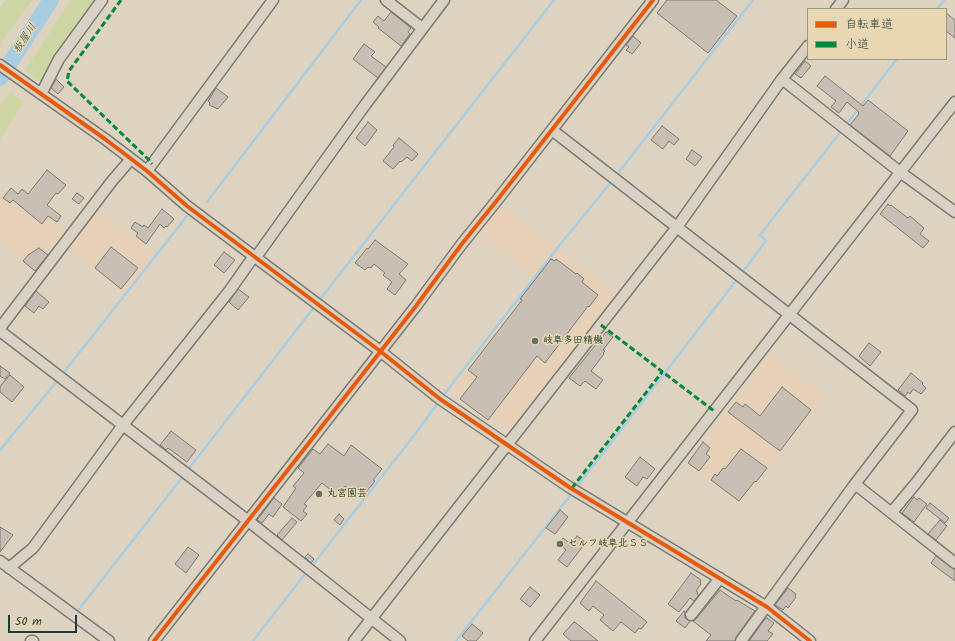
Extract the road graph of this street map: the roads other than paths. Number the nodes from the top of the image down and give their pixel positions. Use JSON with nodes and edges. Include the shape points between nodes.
{"nodes":[{"id":1,"x":102,"y":0,"type":"edge"},
{"id":2,"x":273,"y":0,"type":"edge"},
{"id":3,"x":386,"y":0,"type":"edge"},
{"id":4,"x":444,"y":0,"type":"edge"},
{"id":5,"x":653,"y":0,"type":"edge"},
{"id":6,"x":843,"y":0,"type":"edge"},
{"id":7,"x":837,"y":8,"type":"edge"},
{"id":8,"x":422,"y":28,"type":"junction"},
{"id":9,"x":807,"y":47,"type":"edge"},
{"id":10,"x":0,"y":65,"type":"edge"},
{"id":11,"x":782,"y":79,"type":"junction"},
{"id":12,"x":38,"y":92,"type":"junction"},
{"id":13,"x":955,"y":102,"type":"edge"},
{"id":14,"x":552,"y":130,"type":"junction"},
{"id":15,"x":131,"y":159,"type":"junction"},
{"id":16,"x":147,"y":171,"type":"junction"},
{"id":17,"x":900,"y":172,"type":"junction"},
{"id":18,"x":955,"y":212,"type":"edge"},
{"id":19,"x":677,"y":227,"type":"junction"},
{"id":20,"x":255,"y":256,"type":"junction"},
{"id":21,"x":789,"y":314,"type":"junction"},
{"id":22,"x":0,"y":328,"type":"edge"},
{"id":23,"x":0,"y":331,"type":"edge"},
{"id":24,"x":380,"y":351,"type":"junction"},
{"id":25,"x":123,"y":425,"type":"junction"},
{"id":26,"x":955,"y":432,"type":"edge"},
{"id":27,"x":508,"y":444,"type":"junction"},
{"id":28,"x":855,"y":484,"type":"junction"},
{"id":29,"x":892,"y":512,"type":"junction"},
{"id":30,"x":247,"y":520,"type":"junction"},
{"id":31,"x":628,"y":523,"type":"junction"},
{"id":32,"x":0,"y":560,"type":"edge"},
{"id":33,"x":955,"y":562,"type":"edge"},
{"id":34,"x":9,"y":568,"type":"junction"},
{"id":35,"x":720,"y":578,"type":"junction"},
{"id":36,"x":767,"y":607,"type":"junction"},
{"id":37,"x":691,"y":615,"type":"dead end"},
{"id":38,"x":371,"y":619,"type":"junction"},
{"id":39,"x":109,"y":641,"type":"edge"},
{"id":40,"x":154,"y":641,"type":"edge"},
{"id":41,"x":354,"y":641,"type":"edge"},
{"id":42,"x":400,"y":641,"type":"edge"},
{"id":43,"x":535,"y":641,"type":"edge"},
{"id":44,"x":741,"y":641,"type":"edge"},
{"id":45,"x":810,"y":641,"type":"edge"}],
"edges":[{"from":1,"to":12,"type":"street"},
{"from":2,"to":16,"type":"street"},
{"from":3,"to":8,"type":"street"},
{"from":4,"to":8,"type":"street"},
{"from":5,"to":14,"type":"street"},
{"from":6,"to":7,"type":"street"},
{"from":8,"to":20,"type":"street"},
{"from":9,"to":11,"type":"street"},
{"from":10,"to":12,"type":"street"},
{"from":11,"to":17,"type":"street"},
{"from":11,"to":19,"type":"street"},
{"from":12,"to":15,"type":"street"},
{"from":13,"to":17,"type":"street"},
{"from":14,"to":19,"type":"street"},
{"from":14,"to":24,"type":"street"},
{"from":15,"to":16,"type":"street"},
{"from":15,"to":22,"type":"street"},
{"from":16,"to":20,"type":"street","via":[[187,206]]},
{"from":17,"to":18,"type":"street"},
{"from":17,"to":21,"type":"street"},
{"from":19,"to":21,"type":"street"},
{"from":19,"to":27,"type":"street"},
{"from":20,"to":24,"type":"street"},
{"from":20,"to":25,"type":"street"},
{"from":21,"to":28,"type":"street","via":[[912,410]]},
{"from":21,"to":31,"type":"street"},
{"from":23,"to":25,"type":"street"},
{"from":24,"to":27,"type":"street","via":[[440,399]]},
{"from":24,"to":30,"type":"street"},
{"from":25,"to":30,"type":"street"},
{"from":25,"to":34,"type":"street","via":[[34,548]]},
{"from":26,"to":29,"type":"street"},
{"from":27,"to":31,"type":"street"},
{"from":27,"to":38,"type":"street"},
{"from":28,"to":29,"type":"street"},
{"from":28,"to":36,"type":"street"},
{"from":29,"to":33,"type":"street"},
{"from":30,"to":38,"type":"street"},
{"from":30,"to":40,"type":"street"},
{"from":31,"to":35,"type":"street"},
{"from":31,"to":43,"type":"street"},
{"from":32,"to":34,"type":"street"},
{"from":34,"to":39,"type":"street"},
{"from":35,"to":36,"type":"street"},
{"from":35,"to":37,"type":"street"},
{"from":36,"to":44,"type":"street"},
{"from":36,"to":45,"type":"street"},
{"from":38,"to":41,"type":"street"},
{"from":38,"to":42,"type":"street"}]}
